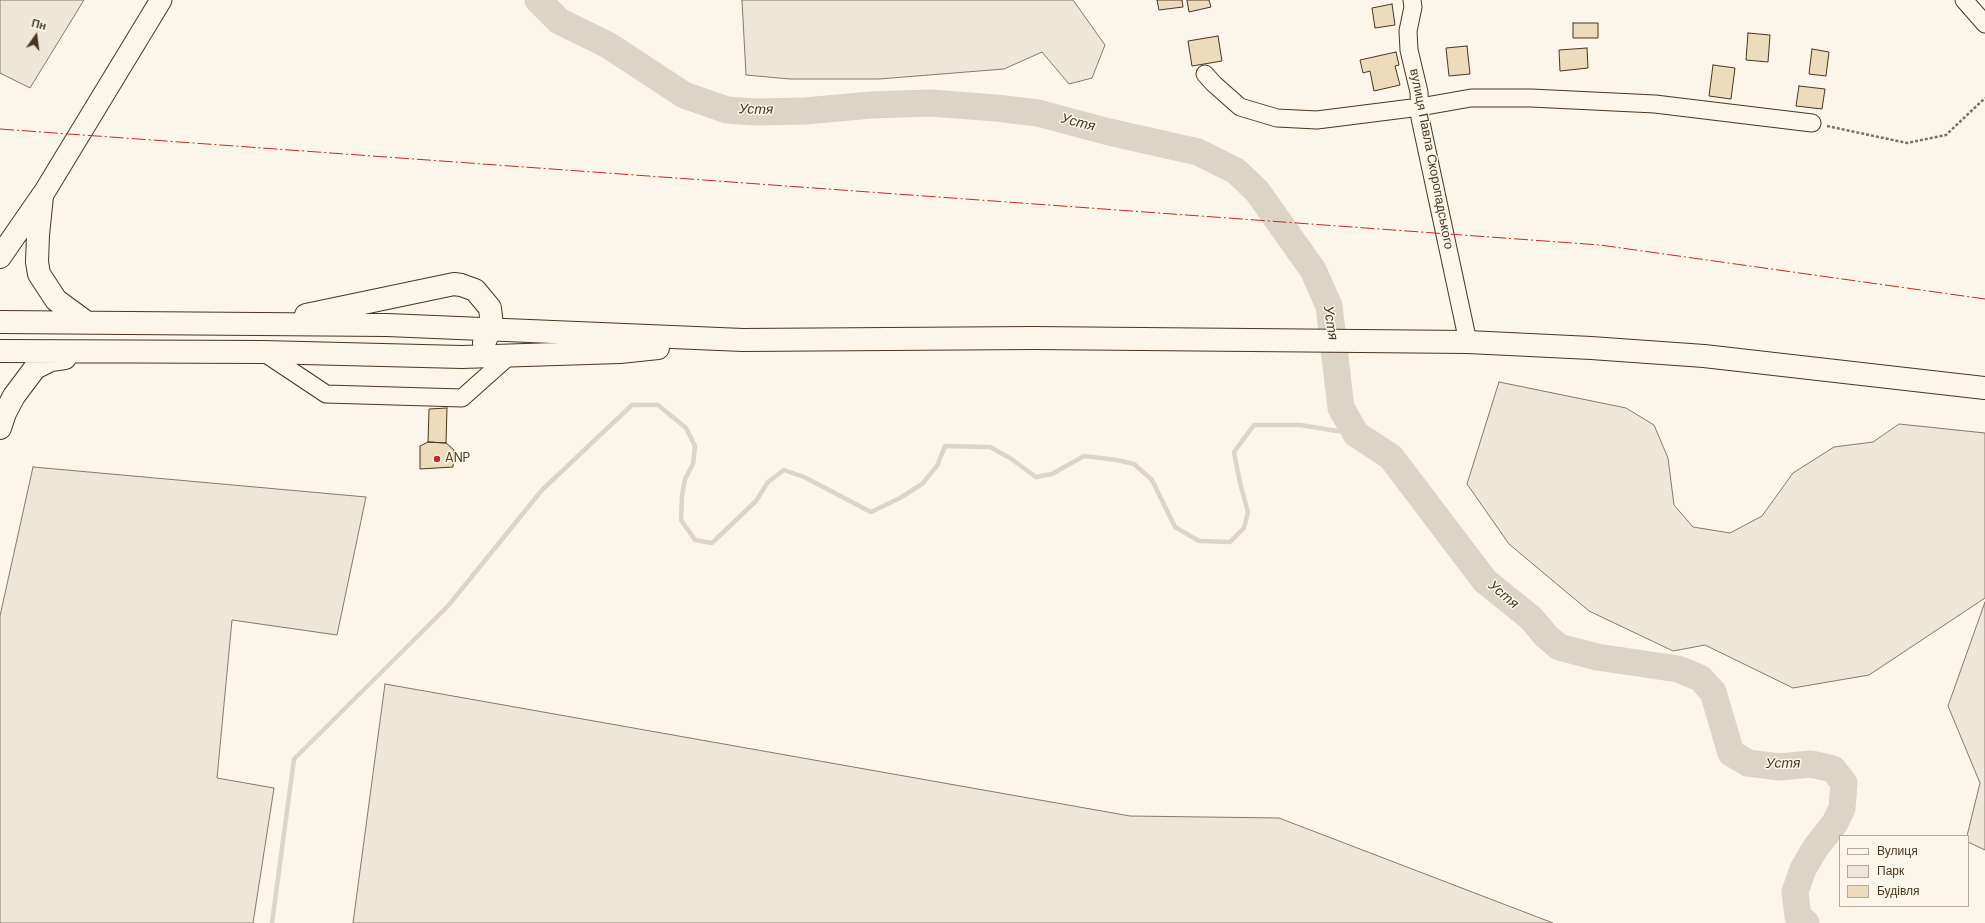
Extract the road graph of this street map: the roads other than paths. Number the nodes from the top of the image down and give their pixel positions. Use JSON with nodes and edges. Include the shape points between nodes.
{"nodes":[{"id":1,"x":161,"y":0,"type":"edge"},
{"id":2,"x":1412,"y":0,"type":"edge"},
{"id":3,"x":1964,"y":0,"type":"edge"},
{"id":4,"x":1985,"y":24,"type":"edge"},
{"id":5,"x":1204,"y":74,"type":"dead end"},
{"id":6,"x":1420,"y":107,"type":"junction"},
{"id":7,"x":1812,"y":123,"type":"road end"},
{"id":8,"x":42,"y":196,"type":"junction"},
{"id":9,"x":0,"y":257,"type":"edge"},
{"id":10,"x":0,"y":322,"type":"edge"},
{"id":11,"x":86,"y":322,"type":"junction"},
{"id":12,"x":272,"y":323,"type":"junction"},
{"id":13,"x":490,"y":330,"type":"junction"},
{"id":14,"x":743,"y":340,"type":"junction"},
{"id":15,"x":1468,"y":342,"type":"junction"},
{"id":16,"x":0,"y":351,"type":"edge"},
{"id":17,"x":109,"y":352,"type":"junction"},
{"id":18,"x":264,"y":352,"type":"junction"},
{"id":19,"x":478,"y":357,"type":"junction"},
{"id":20,"x":508,"y":357,"type":"junction"},
{"id":21,"x":1985,"y":388,"type":"edge"},
{"id":22,"x":0,"y":428,"type":"edge"}],
"edges":[{"from":1,"to":8,"type":"main road"},
{"from":2,"to":6,"type":"street","name":"вулиця Павла Скоропадського","via":[[1408,31],[1409,50]]},
{"from":3,"to":4,"type":"street"},
{"from":5,"to":6,"type":"street","via":[[1240,107],[1277,118],[1317,120]]},
{"from":6,"to":7,"type":"street","via":[[1471,98],[1531,98],[1655,104]]},
{"from":6,"to":15,"type":"street","name":"вулиця Павла Скоропадського","via":[[1420,118]]},
{"from":8,"to":9,"type":"highway"},
{"from":8,"to":11,"type":"highway","via":[[38,235],[39,274],[56,300]]},
{"from":10,"to":11,"type":"highway"},
{"from":11,"to":12,"type":"highway"},
{"from":12,"to":13,"type":"highway"},
{"from":12,"to":13,"type":"highway","via":[[454,284],[475,290],[490,308]]},
{"from":13,"to":14,"type":"highway"},
{"from":13,"to":19,"type":"highway"},
{"from":14,"to":15,"type":"highway","via":[[1041,338]]},
{"from":14,"to":20,"type":"highway","via":[[620,352]]},
{"from":15,"to":21,"type":"highway","via":[[1704,356]]},
{"from":16,"to":17,"type":"highway"},
{"from":17,"to":18,"type":"highway"},
{"from":17,"to":22,"type":"highway","via":[[51,360],[34,368],[14,396]]},
{"from":18,"to":19,"type":"highway"},
{"from":18,"to":20,"type":"street","via":[[326,394],[462,398]]},
{"from":19,"to":20,"type":"highway"}]}
